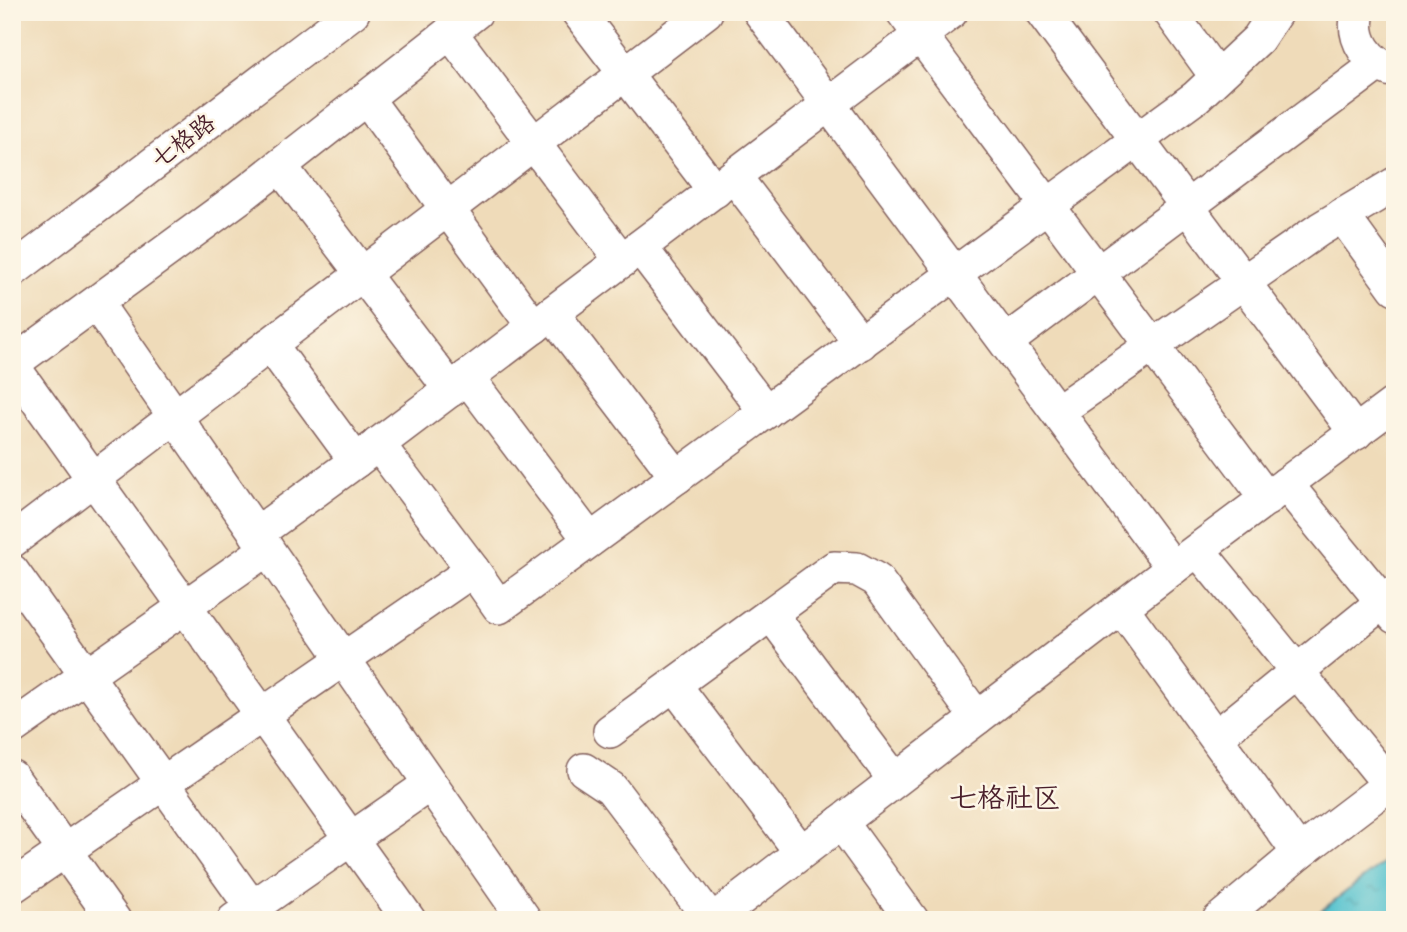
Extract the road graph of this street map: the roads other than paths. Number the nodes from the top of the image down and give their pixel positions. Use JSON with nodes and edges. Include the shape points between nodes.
{"nodes":[{"id":1,"x":353,"y":12,"type":"edge"},
{"id":2,"x":476,"y":12,"type":"edge"},
{"id":3,"x":578,"y":12,"type":"edge"},
{"id":4,"x":706,"y":12,"type":"edge"},
{"id":5,"x":760,"y":12,"type":"edge"},
{"id":6,"x":951,"y":12,"type":"edge"},
{"id":7,"x":1042,"y":12,"type":"edge"},
{"id":8,"x":1170,"y":12,"type":"edge"},
{"id":9,"x":1276,"y":12,"type":"edge"},
{"id":10,"x":1358,"y":12,"type":"edge"},
{"id":11,"x":912,"y":24,"type":"edge"},
{"id":12,"x":450,"y":33,"type":"junction"},
{"id":13,"x":1386,"y":68,"type":"edge"},
{"id":14,"x":625,"y":74,"type":"junction"},
{"id":15,"x":1217,"y":77,"type":"junction"},
{"id":16,"x":366,"y":98,"type":"junction"},
{"id":17,"x":829,"y":104,"type":"junction"},
{"id":18,"x":1139,"y":140,"type":"junction"},
{"id":19,"x":533,"y":144,"type":"junction"},
{"id":20,"x":280,"y":166,"type":"junction"},
{"id":21,"x":725,"y":183,"type":"junction"},
{"id":22,"x":1395,"y":184,"type":"edge"},
{"id":23,"x":1048,"y":206,"type":"junction"},
{"id":24,"x":1188,"y":206,"type":"junction"},
{"id":25,"x":447,"y":209,"type":"junction"},
{"id":26,"x":1342,"y":215,"type":"junction"},
{"id":27,"x":631,"y":254,"type":"junction"},
{"id":28,"x":12,"y":271,"type":"edge"},
{"id":29,"x":1099,"y":273,"type":"junction"},
{"id":30,"x":362,"y":274,"type":"junction"},
{"id":31,"x":955,"y":274,"type":"junction"},
{"id":32,"x":1244,"y":281,"type":"junction"},
{"id":33,"x":1395,"y":288,"type":"edge"},
{"id":34,"x":96,"y":303,"type":"junction"},
{"id":35,"x":543,"y":320,"type":"junction"},
{"id":36,"x":1006,"y":342,"type":"junction"},
{"id":37,"x":270,"y":344,"type":"junction"},
{"id":38,"x":861,"y":344,"type":"junction"},
{"id":39,"x":1153,"y":344,"type":"junction"},
{"id":40,"x":12,"y":365,"type":"edge"},
{"id":41,"x":459,"y":384,"type":"junction"},
{"id":42,"x":1058,"y":411,"type":"junction"},
{"id":43,"x":766,"y":412,"type":"junction"},
{"id":44,"x":175,"y":417,"type":"junction"},
{"id":45,"x":1381,"y":423,"type":"edge"},
{"id":46,"x":367,"y":453,"type":"junction"},
{"id":47,"x":677,"y":477,"type":"junction"},
{"id":48,"x":94,"y":479,"type":"junction"},
{"id":49,"x":1277,"y":491,"type":"junction"},
{"id":50,"x":590,"y":540,"type":"junction"},
{"id":51,"x":12,"y":541,"type":"edge"},
{"id":52,"x":262,"y":542,"type":"junction"},
{"id":53,"x":1186,"y":559,"type":"junction"},
{"id":54,"x":473,"y":570,"type":"junction"},
{"id":55,"x":12,"y":571,"type":"edge"},
{"id":56,"x":1391,"y":604,"type":"edge"},
{"id":57,"x":185,"y":607,"type":"junction"},
{"id":58,"x":1122,"y":608,"type":"junction"},
{"id":59,"x":771,"y":614,"type":"junction"},
{"id":60,"x":344,"y":659,"type":"junction"},
{"id":61,"x":1296,"y":671,"type":"junction"},
{"id":62,"x":87,"y":676,"type":"junction"},
{"id":63,"x":675,"y":686,"type":"junction"},
{"id":64,"x":262,"y":715,"type":"junction"},
{"id":65,"x":977,"y":718,"type":"junction"},
{"id":66,"x":12,"y":728,"type":"edge"},
{"id":67,"x":610,"y":731,"type":"dead end"},
{"id":68,"x":1216,"y":737,"type":"junction"},
{"id":69,"x":583,"y":770,"type":"dead end"},
{"id":70,"x":12,"y":777,"type":"edge"},
{"id":71,"x":895,"y":780,"type":"junction"},
{"id":72,"x":1392,"y":782,"type":"edge"},
{"id":73,"x":163,"y":783,"type":"junction"},
{"id":74,"x":430,"y":784,"type":"junction"},
{"id":75,"x":841,"y":822,"type":"junction"},
{"id":76,"x":351,"y":839,"type":"junction"},
{"id":77,"x":65,"y":851,"type":"junction"},
{"id":78,"x":801,"y":852,"type":"junction"},
{"id":79,"x":1299,"y":853,"type":"junction"},
{"id":80,"x":12,"y":887,"type":"edge"},
{"id":81,"x":753,"y":908,"type":"edge"},
{"id":82,"x":249,"y":916,"type":"edge"},
{"id":83,"x":520,"y":918,"type":"edge"},
{"id":84,"x":114,"y":920,"type":"edge"},
{"id":85,"x":409,"y":920,"type":"edge"},
{"id":86,"x":712,"y":920,"type":"edge"},
{"id":87,"x":912,"y":920,"type":"edge"},
{"id":88,"x":1219,"y":920,"type":"edge"}],
"edges":[{"from":1,"to":28,"type":"street","name":"七格路"},
{"from":2,"to":12,"type":"street"},
{"from":3,"to":14,"type":"street"},
{"from":4,"to":14,"type":"street"},
{"from":5,"to":17,"type":"street"},
{"from":6,"to":11,"type":"street"},
{"from":7,"to":18,"type":"street"},
{"from":8,"to":15,"type":"street"},
{"from":9,"to":15,"type":"street","via":[[1258,39]]},
{"from":10,"to":13,"type":"street","via":[[1358,38],[1366,53]]},
{"from":11,"to":17,"type":"street"},
{"from":11,"to":23,"type":"street"},
{"from":12,"to":16,"type":"street"},
{"from":12,"to":19,"type":"street"},
{"from":13,"to":24,"type":"street"},
{"from":14,"to":19,"type":"street"},
{"from":14,"to":21,"type":"street"},
{"from":15,"to":18,"type":"street"},
{"from":16,"to":20,"type":"street"},
{"from":16,"to":25,"type":"street"},
{"from":17,"to":21,"type":"street"},
{"from":17,"to":31,"type":"street"},
{"from":18,"to":23,"type":"street"},
{"from":18,"to":24,"type":"street"},
{"from":19,"to":25,"type":"street"},
{"from":19,"to":27,"type":"street"},
{"from":20,"to":30,"type":"street"},
{"from":20,"to":34,"type":"street"},
{"from":21,"to":27,"type":"street"},
{"from":21,"to":38,"type":"street"},
{"from":22,"to":26,"type":"street"},
{"from":23,"to":29,"type":"street"},
{"from":23,"to":31,"type":"street"},
{"from":24,"to":29,"type":"street"},
{"from":24,"to":32,"type":"street"},
{"from":25,"to":30,"type":"street"},
{"from":25,"to":35,"type":"street"},
{"from":26,"to":32,"type":"street"},
{"from":26,"to":33,"type":"street"},
{"from":27,"to":35,"type":"street"},
{"from":27,"to":43,"type":"street"},
{"from":29,"to":36,"type":"street"},
{"from":29,"to":39,"type":"street"},
{"from":30,"to":37,"type":"street"},
{"from":30,"to":41,"type":"street"},
{"from":31,"to":36,"type":"street"},
{"from":31,"to":38,"type":"street"},
{"from":32,"to":39,"type":"street"},
{"from":32,"to":45,"type":"street"},
{"from":34,"to":40,"type":"street"},
{"from":34,"to":44,"type":"street"},
{"from":35,"to":41,"type":"street"},
{"from":35,"to":47,"type":"street"},
{"from":36,"to":42,"type":"street"},
{"from":37,"to":44,"type":"street"},
{"from":37,"to":46,"type":"street"},
{"from":38,"to":43,"type":"street"},
{"from":39,"to":42,"type":"street"},
{"from":39,"to":49,"type":"street"},
{"from":40,"to":48,"type":"street"},
{"from":41,"to":46,"type":"street"},
{"from":41,"to":50,"type":"street"},
{"from":42,"to":53,"type":"street"},
{"from":43,"to":47,"type":"street"},
{"from":44,"to":48,"type":"street"},
{"from":44,"to":52,"type":"street"},
{"from":45,"to":49,"type":"street"},
{"from":46,"to":52,"type":"street"},
{"from":46,"to":54,"type":"street"},
{"from":47,"to":50,"type":"street"},
{"from":48,"to":51,"type":"street"},
{"from":48,"to":57,"type":"street"},
{"from":49,"to":53,"type":"street"},
{"from":49,"to":56,"type":"street"},
{"from":50,"to":54,"type":"street","via":[[499,607]]},
{"from":52,"to":57,"type":"street"},
{"from":52,"to":60,"type":"street"},
{"from":53,"to":58,"type":"street"},
{"from":53,"to":61,"type":"street"},
{"from":54,"to":60,"type":"street"},
{"from":55,"to":62,"type":"street"},
{"from":56,"to":61,"type":"street"},
{"from":57,"to":62,"type":"street"},
{"from":57,"to":64,"type":"street"},
{"from":58,"to":65,"type":"street"},
{"from":58,"to":68,"type":"street"},
{"from":59,"to":63,"type":"street"},
{"from":59,"to":65,"type":"street","via":[[834,568],[857,569],[877,580]]},
{"from":59,"to":71,"type":"street"},
{"from":60,"to":64,"type":"street"},
{"from":60,"to":74,"type":"street"},
{"from":61,"to":68,"type":"street"},
{"from":61,"to":72,"type":"street"},
{"from":62,"to":66,"type":"street"},
{"from":62,"to":73,"type":"street"},
{"from":63,"to":67,"type":"street"},
{"from":63,"to":78,"type":"street"},
{"from":64,"to":73,"type":"street"},
{"from":64,"to":76,"type":"street"},
{"from":65,"to":71,"type":"street"},
{"from":68,"to":79,"type":"street"},
{"from":69,"to":86,"type":"street","via":[[611,788]]},
{"from":70,"to":77,"type":"street"},
{"from":71,"to":75,"type":"street"},
{"from":72,"to":79,"type":"street"},
{"from":73,"to":77,"type":"street"},
{"from":73,"to":82,"type":"street"},
{"from":74,"to":76,"type":"street"},
{"from":74,"to":83,"type":"street"},
{"from":75,"to":78,"type":"street"},
{"from":75,"to":87,"type":"street"},
{"from":76,"to":82,"type":"street"},
{"from":76,"to":85,"type":"street"},
{"from":77,"to":80,"type":"street"},
{"from":77,"to":84,"type":"street"},
{"from":78,"to":81,"type":"street"},
{"from":79,"to":88,"type":"street"},
{"from":81,"to":86,"type":"street"}]}
